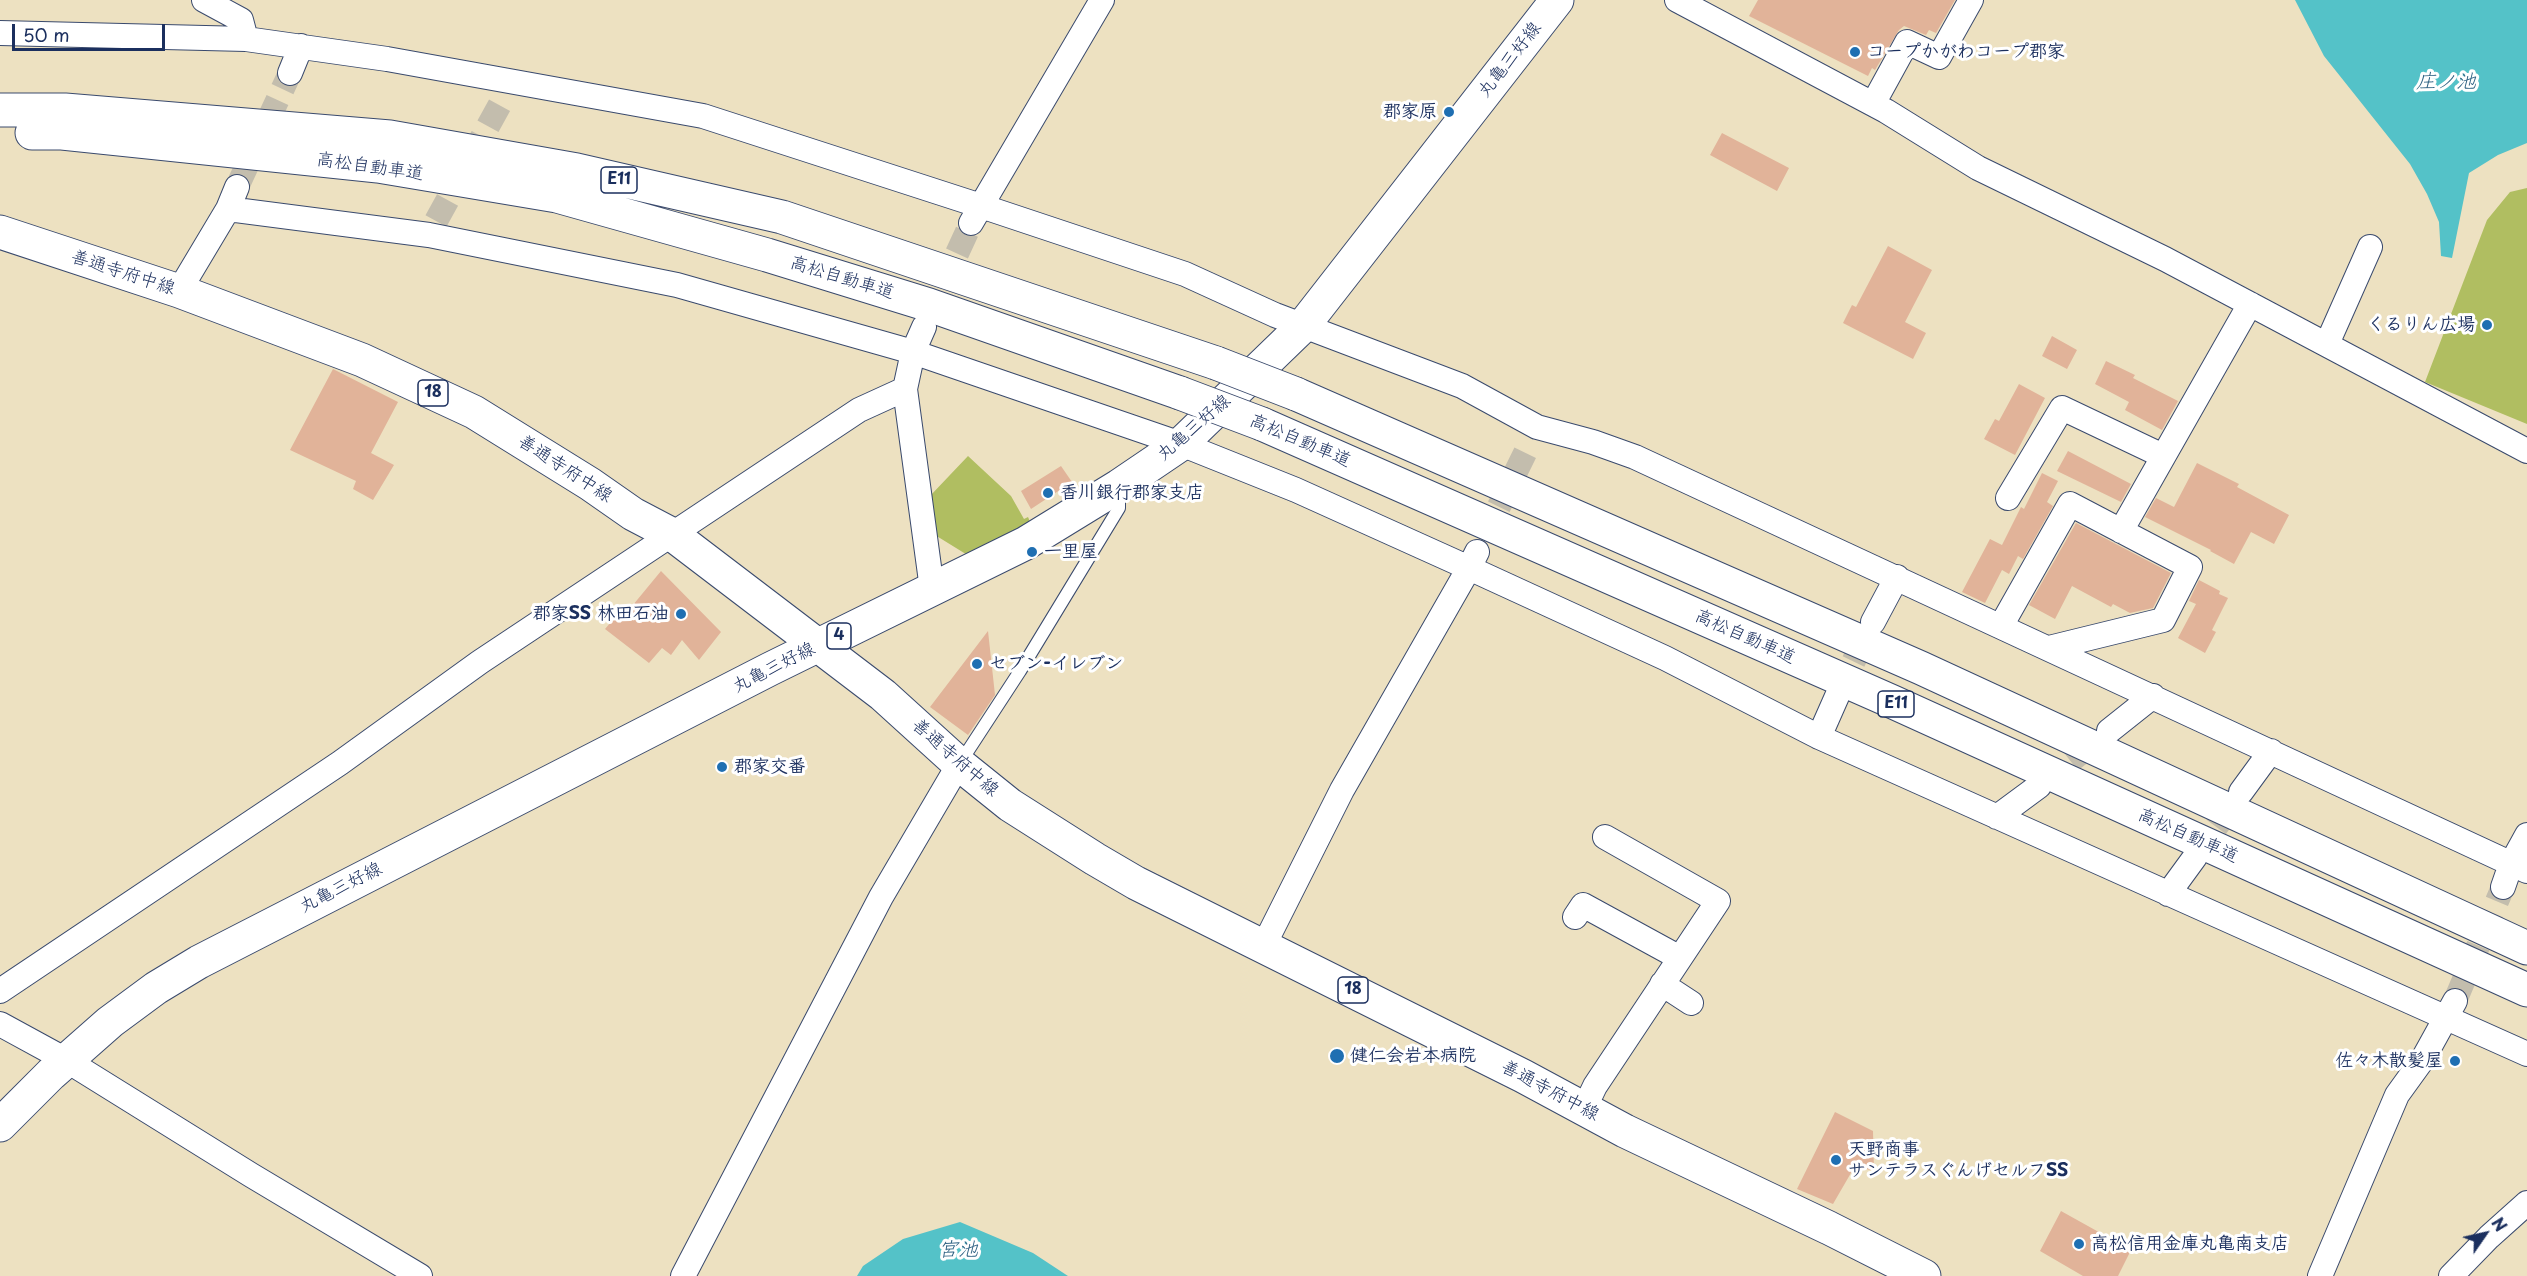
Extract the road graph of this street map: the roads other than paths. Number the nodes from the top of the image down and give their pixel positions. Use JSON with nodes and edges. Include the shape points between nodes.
{"nodes":[{"id":1,"x":204,"y":0,"type":"edge"},
{"id":2,"x":1102,"y":0,"type":"edge"},
{"id":3,"x":1557,"y":0,"type":"edge"},
{"id":4,"x":1677,"y":0,"type":"edge"},
{"id":5,"x":1971,"y":0,"type":"edge"},
{"id":6,"x":0,"y":33,"type":"edge"},
{"id":7,"x":246,"y":39,"type":"junction"},
{"id":8,"x":301,"y":46,"type":"junction"},
{"id":9,"x":290,"y":73,"type":"tunnel mouth"},
{"id":10,"x":1873,"y":104,"type":"junction"},
{"id":11,"x":0,"y":110,"type":"edge"},
{"id":12,"x":0,"y":132,"type":"edge"},
{"id":13,"x":976,"y":214,"type":"junction"},
{"id":14,"x":0,"y":232,"type":"edge"},
{"id":15,"x":2370,"y":247,"type":"dead end"},
{"id":16,"x":179,"y":291,"type":"junction"},
{"id":17,"x":2250,"y":304,"type":"junction"},
{"id":18,"x":1303,"y":326,"type":"junction"},
{"id":19,"x":924,"y":327,"type":"tunnel mouth"},
{"id":20,"x":2327,"y":344,"type":"junction"},
{"id":21,"x":914,"y":352,"type":"junction"},
{"id":22,"x":905,"y":389,"type":"junction"},
{"id":23,"x":1180,"y":444,"type":"junction"},
{"id":24,"x":2527,"y":451,"type":"edge"},
{"id":25,"x":2163,"y":456,"type":"junction"},
{"id":26,"x":1119,"y":486,"type":"junction"},
{"id":27,"x":2008,"y":498,"type":"dead end"},
{"id":28,"x":2121,"y":531,"type":"junction"},
{"id":29,"x":673,"y":535,"type":"junction"},
{"id":30,"x":1473,"y":560,"type":"junction"},
{"id":31,"x":1897,"y":577,"type":"junction"},
{"id":32,"x":932,"y":589,"type":"junction"},
{"id":33,"x":1873,"y":622,"type":"tunnel mouth"},
{"id":34,"x":2001,"y":626,"type":"junction"},
{"id":35,"x":819,"y":646,"type":"junction"},
{"id":36,"x":2049,"y":648,"type":"junction"},
{"id":37,"x":1838,"y":694,"type":"tunnel mouth"},
{"id":38,"x":2153,"y":696,"type":"junction"},
{"id":39,"x":2109,"y":731,"type":"tunnel mouth"},
{"id":40,"x":1820,"y":737,"type":"junction"},
{"id":41,"x":2271,"y":751,"type":"junction"},
{"id":42,"x":960,"y":764,"type":"junction"},
{"id":43,"x":2038,"y":786,"type":"tunnel mouth"},
{"id":44,"x":2241,"y":792,"type":"tunnel mouth"},
{"id":45,"x":1997,"y":817,"type":"junction"},
{"id":46,"x":2527,"y":835,"type":"edge"},
{"id":47,"x":1605,"y":837,"type":"dead end"},
{"id":48,"x":2195,"y":857,"type":"tunnel mouth"},
{"id":49,"x":2519,"y":867,"type":"edge"},
{"id":50,"x":2503,"y":887,"type":"tunnel mouth"},
{"id":51,"x":2168,"y":894,"type":"junction"},
{"id":52,"x":1575,"y":917,"type":"dead end"},
{"id":53,"x":1264,"y":945,"type":"junction"},
{"id":54,"x":2527,"y":948,"type":"edge"},
{"id":55,"x":1680,"y":958,"type":"junction"},
{"id":56,"x":1662,"y":984,"type":"junction"},
{"id":57,"x":2527,"y":990,"type":"edge"},
{"id":58,"x":0,"y":992,"type":"edge"},
{"id":59,"x":1691,"y":1002,"type":"dead end"},
{"id":60,"x":2450,"y":1010,"type":"junction"},
{"id":61,"x":0,"y":1024,"type":"edge"},
{"id":62,"x":2527,"y":1054,"type":"edge"},
{"id":63,"x":66,"y":1060,"type":"junction"},
{"id":64,"x":1584,"y":1109,"type":"junction"},
{"id":65,"x":0,"y":1125,"type":"edge"},
{"id":66,"x":2527,"y":1203,"type":"edge"},
{"id":67,"x":416,"y":1275,"type":"edge"},
{"id":68,"x":683,"y":1276,"type":"edge"},
{"id":69,"x":1924,"y":1276,"type":"edge"},
{"id":70,"x":2320,"y":1276,"type":"edge"},
{"id":71,"x":2451,"y":1276,"type":"edge"}],
"edges":[{"from":1,"to":7,"type":"street","via":[[241,20]]},
{"from":2,"to":13,"type":"street"},
{"from":3,"to":18,"type":"main road","name":"丸亀三好線","number":"4"},
{"from":4,"to":10,"type":"street"},
{"from":5,"to":10,"type":"street","via":[[1939,57],[1907,42]]},
{"from":6,"to":7,"type":"street"},
{"from":7,"to":8,"type":"street"},
{"from":8,"to":9,"type":"street"},
{"from":8,"to":13,"type":"street","via":[[387,59],[506,90],[703,116]]},
{"from":10,"to":17,"type":"street","via":[[1978,168]]},
{"from":11,"to":54,"type":"main road","name":"高松自動車道","number":"E11","bridge":true,"via":[[65,110],[390,137],[577,170],[782,218],[1216,363],[1296,394],[1921,668]]},
{"from":12,"to":57,"type":"main road","name":"高松自動車道","number":"E11","bridge":true,"via":[[62,133],[378,166],[557,196],[929,305],[1262,424],[1893,702]]},
{"from":13,"to":18,"type":"street","via":[[1185,274]]},
{"from":14,"to":16,"type":"main road","name":"善通寺府中線","number":"18"},
{"from":15,"to":20,"type":"street"},
{"from":16,"to":21,"type":"street","via":[[233,198],[432,228],[677,285]]},
{"from":16,"to":29,"type":"main road","name":"善通寺府中線","number":"18","via":[[362,360],[474,412],[633,514]]},
{"from":17,"to":20,"type":"street"},
{"from":17,"to":25,"type":"street"},
{"from":18,"to":23,"type":"main road","name":"丸亀三好線","number":"4"},
{"from":18,"to":31,"type":"street","via":[[1462,386],[1533,436],[1593,442],[1635,457]]},
{"from":19,"to":21,"type":"street"},
{"from":20,"to":24,"type":"street"},
{"from":21,"to":22,"type":"street"},
{"from":21,"to":23,"type":"street"},
{"from":22,"to":29,"type":"street","via":[[859,410]]},
{"from":22,"to":32,"type":"street"},
{"from":23,"to":26,"type":"main road","name":"丸亀三好線","number":"4"},
{"from":23,"to":30,"type":"street"},
{"from":25,"to":27,"type":"street","via":[[2062,408]]},
{"from":25,"to":28,"type":"street"},
{"from":26,"to":32,"type":"main road","name":"丸亀三好線","number":"4","via":[[1026,543]]},
{"from":26,"to":42,"type":"lane","via":[[1119,508]]},
{"from":28,"to":34,"type":"street","via":[[2070,504]]},
{"from":28,"to":36,"type":"street","via":[[2190,567],[2163,620]]},
{"from":29,"to":35,"type":"main road","name":"善通寺府中線","number":"18"},
{"from":29,"to":58,"type":"street","via":[[480,662],[340,764]]},
{"from":30,"to":40,"type":"street"},
{"from":30,"to":53,"type":"street","via":[[1342,790]]},
{"from":31,"to":33,"type":"street"},
{"from":31,"to":34,"type":"street"},
{"from":32,"to":35,"type":"main road","name":"丸亀三好線","number":"4"},
{"from":34,"to":36,"type":"street"},
{"from":35,"to":42,"type":"main road","name":"善通寺府中線","number":"18","via":[[883,695]]},
{"from":35,"to":63,"type":"main road","name":"丸亀三好線","number":"4","via":[[199,962],[156,988]]},
{"from":36,"to":38,"type":"street"},
{"from":37,"to":40,"type":"street"},
{"from":38,"to":39,"type":"street"},
{"from":38,"to":41,"type":"street"},
{"from":40,"to":45,"type":"street"},
{"from":41,"to":44,"type":"street"},
{"from":41,"to":49,"type":"street"},
{"from":42,"to":53,"type":"main road","name":"善通寺府中線","number":"18","via":[[1010,805],[1095,859]]},
{"from":42,"to":68,"type":"street","via":[[881,897]]},
{"from":43,"to":45,"type":"street"},
{"from":45,"to":51,"type":"street"},
{"from":46,"to":49,"type":"street"},
{"from":47,"to":55,"type":"street","via":[[1718,901]]},
{"from":48,"to":51,"type":"street"},
{"from":49,"to":50,"type":"street"},
{"from":51,"to":60,"type":"street"},
{"from":52,"to":55,"type":"street","via":[[1583,905]]},
{"from":53,"to":64,"type":"main road","name":"善通寺府中線","number":"18"},
{"from":55,"to":56,"type":"street"},
{"from":56,"to":59,"type":"street"},
{"from":56,"to":64,"type":"street"},
{"from":60,"to":62,"type":"street"},
{"from":60,"to":70,"type":"street","via":[[2423,1059],[2397,1095]]},
{"from":61,"to":63,"type":"street"},
{"from":63,"to":65,"type":"main road","name":"丸亀三好線","number":"4"},
{"from":63,"to":67,"type":"street"},
{"from":64,"to":69,"type":"main road","name":"善通寺府中線","number":"18"},
{"from":66,"to":71,"type":"street"}]}
